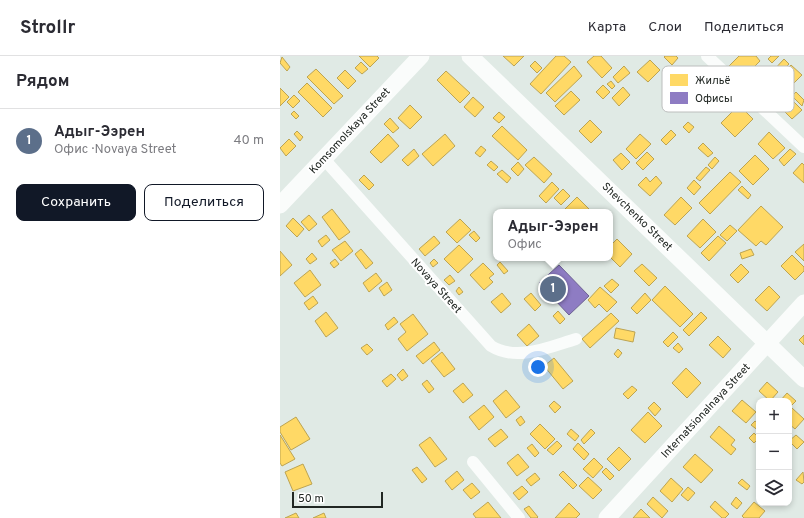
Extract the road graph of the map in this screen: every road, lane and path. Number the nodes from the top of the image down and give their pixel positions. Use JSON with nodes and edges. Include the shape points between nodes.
{"nodes":[{"id":1,"x":421,"y":56,"type":"edge"},
{"id":2,"x":470,"y":56,"type":"edge"},
{"id":3,"x":707,"y":56,"type":"edge"},
{"id":4,"x":718,"y":66,"type":"edge"},
{"id":5,"x":767,"y":112,"type":"edge"},
{"id":6,"x":804,"y":147,"type":"edge"},
{"id":7,"x":324,"y":159,"type":"junction"},
{"id":8,"x":280,"y":205,"type":"edge"},
{"id":9,"x":804,"y":303,"type":"edge"},
{"id":10,"x":576,"y":339,"type":"dead end"},
{"id":11,"x":768,"y":343,"type":"junction"},
{"id":12,"x":804,"y":379,"type":"edge"},
{"id":13,"x":474,"y":462,"type":"dead end"},
{"id":14,"x":519,"y":518,"type":"edge"},
{"id":15,"x":607,"y":518,"type":"edge"}],
"edges":[{"from":1,"to":7,"type":"street","name":"Komsomolskaya Street"},
{"from":2,"to":11,"type":"street","name":"Shevchenko Street"},
{"from":3,"to":4,"type":"street"},
{"from":5,"to":6,"type":"street"},
{"from":7,"to":8,"type":"street","name":"Komsomolskaya Street"},
{"from":7,"to":10,"type":"street","name":"Novaya Street","via":[[491,346],[500,352],[521,354]]},
{"from":9,"to":11,"type":"street","name":"Internatsionalnaya Street"},
{"from":11,"to":12,"type":"street","name":"Shevchenko Street"},
{"from":11,"to":15,"type":"street","name":"Internatsionalnaya Street"},
{"from":13,"to":14,"type":"street"}]}
